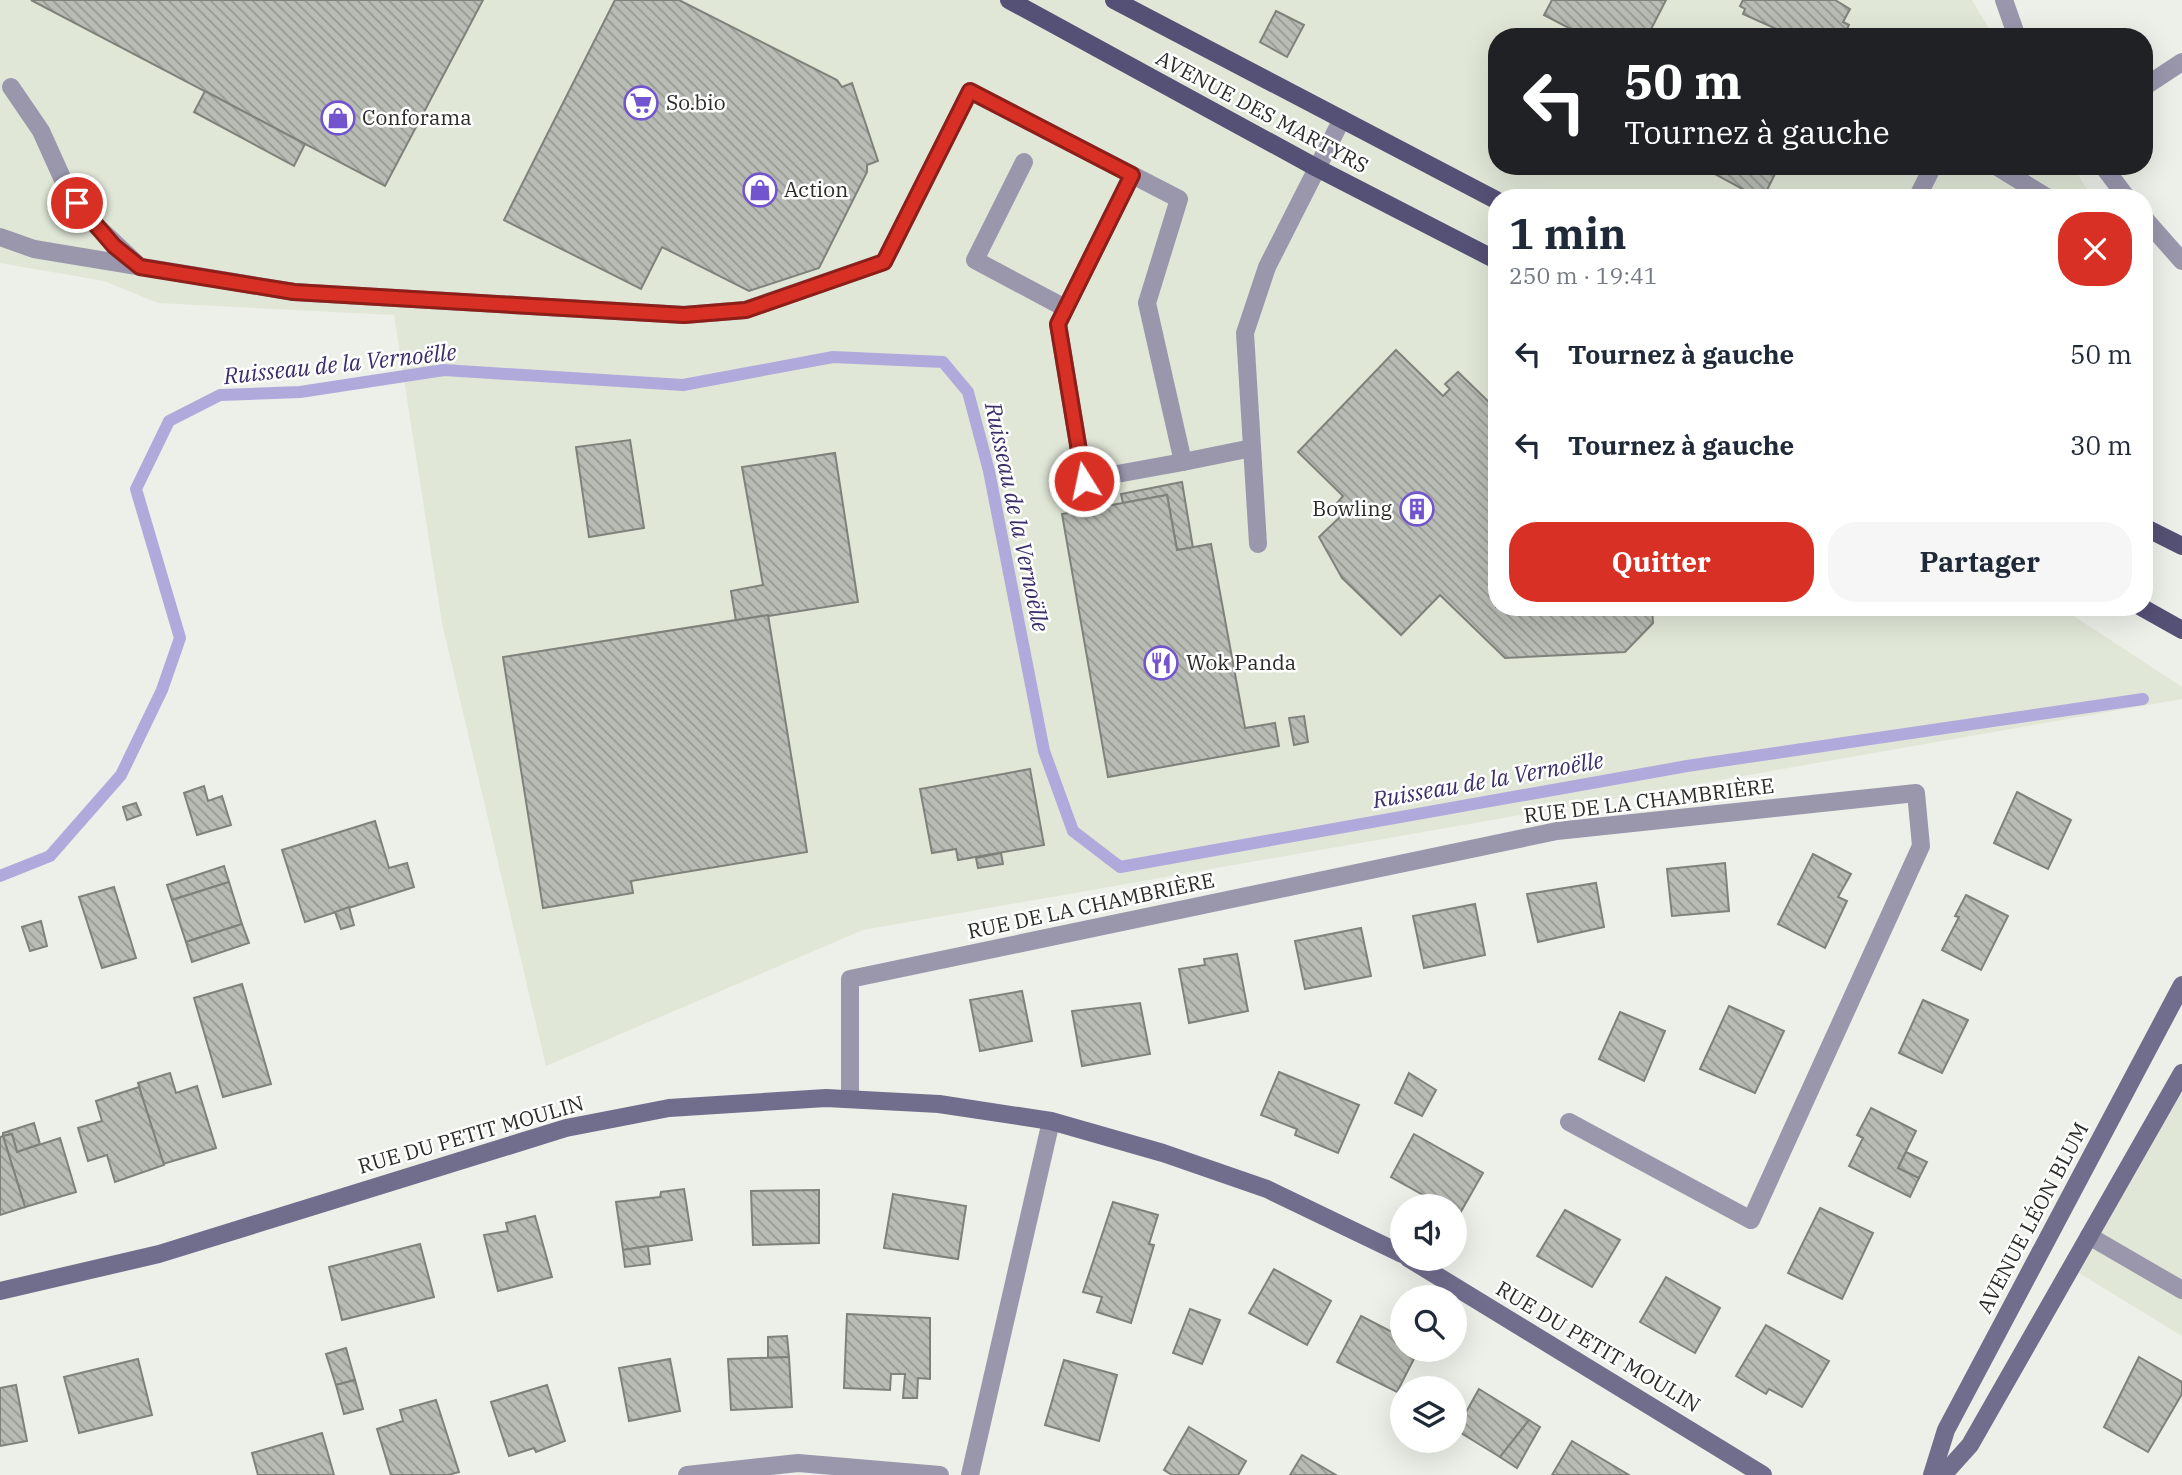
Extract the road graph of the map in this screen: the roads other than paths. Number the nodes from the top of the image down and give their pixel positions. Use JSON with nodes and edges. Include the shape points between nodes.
{"nodes":[{"id":1,"x":1009,"y":0,"type":"edge"},
{"id":2,"x":1114,"y":0,"type":"edge"},
{"id":3,"x":2004,"y":0,"type":"edge"},
{"id":4,"x":2014,"y":28,"type":"edge"},
{"id":5,"x":2182,"y":62,"type":"edge"},
{"id":6,"x":2153,"y":82,"type":"edge"},
{"id":7,"x":11,"y":87,"type":"dead end"},
{"id":8,"x":1342,"y":119,"type":"junction"},
{"id":9,"x":1024,"y":162,"type":"dead end"},
{"id":10,"x":1317,"y":168,"type":"junction"},
{"id":11,"x":1132,"y":175,"type":"junction"},
{"id":12,"x":2011,"y":175,"type":"edge"},
{"id":13,"x":2033,"y":189,"type":"edge"},
{"id":14,"x":1488,"y":196,"type":"edge"},
{"id":15,"x":2153,"y":228,"type":"edge"},
{"id":16,"x":0,"y":237,"type":"edge"},
{"id":17,"x":1488,"y":256,"type":"edge"},
{"id":18,"x":2182,"y":261,"type":"edge"},
{"id":19,"x":140,"y":267,"type":"junction"},
{"id":20,"x":1065,"y":308,"type":"junction"},
{"id":21,"x":1252,"y":448,"type":"junction"},
{"id":22,"x":1183,"y":463,"type":"junction"},
{"id":23,"x":2153,"y":532,"type":"edge"},
{"id":24,"x":1258,"y":544,"type":"dead end"},
{"id":25,"x":2182,"y":546,"type":"edge"},
{"id":26,"x":2153,"y":614,"type":"edge"},
{"id":27,"x":2182,"y":630,"type":"edge"},
{"id":28,"x":2182,"y":985,"type":"edge"},
{"id":29,"x":2182,"y":1073,"type":"edge"},
{"id":30,"x":850,"y":1099,"type":"junction"},
{"id":31,"x":1051,"y":1121,"type":"junction"},
{"id":32,"x":1569,"y":1122,"type":"dead end"},
{"id":33,"x":2089,"y":1236,"type":"junction"},
{"id":34,"x":1390,"y":1248,"type":"edge"},
{"id":35,"x":1429,"y":1271,"type":"edge"},
{"id":36,"x":2182,"y":1290,"type":"edge"},
{"id":37,"x":0,"y":1291,"type":"edge"},
{"id":38,"x":687,"y":1475,"type":"edge"},
{"id":39,"x":940,"y":1475,"type":"edge"},
{"id":40,"x":971,"y":1475,"type":"edge"},
{"id":41,"x":1763,"y":1475,"type":"edge"},
{"id":42,"x":1933,"y":1475,"type":"edge"},
{"id":43,"x":1943,"y":1475,"type":"edge"}],
"edges":[{"from":1,"to":10,"type":"main road","name":"AVENUE DES MARTYRS"},
{"from":2,"to":8,"type":"main road","name":"AVENUE DES MARTYRS"},
{"from":3,"to":4,"type":"street"},
{"from":5,"to":6,"type":"street"},
{"from":7,"to":19,"type":"street","via":[[41,131],[68,191],[86,216]]},
{"from":8,"to":10,"type":"street"},
{"from":8,"to":14,"type":"main road","name":"AVENUE DES MARTYRS"},
{"from":9,"to":20,"type":"street","via":[[975,260]]},
{"from":10,"to":17,"type":"main road","name":"AVENUE DES MARTYRS"},
{"from":10,"to":21,"type":"street","via":[[1267,267],[1245,333]]},
{"from":11,"to":19,"type":"street","via":[[970,91],[884,262],[746,310],[684,315],[294,292]]},
{"from":11,"to":20,"type":"street"},
{"from":11,"to":22,"type":"street","via":[[1180,199],[1147,303]]},
{"from":12,"to":13,"type":"street"},
{"from":15,"to":18,"type":"street"},
{"from":16,"to":19,"type":"street","via":[[34,249]]},
{"from":20,"to":22,"type":"street","via":[[1058,324],[1084,481]]},
{"from":21,"to":22,"type":"street"},
{"from":21,"to":24,"type":"street"},
{"from":23,"to":25,"type":"main road"},
{"from":26,"to":27,"type":"main road"},
{"from":28,"to":42,"type":"street","name":"AVENUE LÉON BLUM","via":[[1945,1430]]},
{"from":29,"to":33,"type":"street"},
{"from":30,"to":31,"type":"street","name":"RUE DU PETIT MOULIN","via":[[939,1104]]},
{"from":30,"to":32,"type":"street","name":"RUE DE LA CHAMBRIÈRE","via":[[850,979],[1557,831],[1916,793],[1921,846],[1751,1220]]},
{"from":30,"to":37,"type":"street","name":"RUE DU PETIT MOULIN","via":[[669,1108],[566,1128],[159,1254]]},
{"from":31,"to":34,"type":"street","name":"RUE DU PETIT MOULIN","via":[[1267,1189]]},
{"from":31,"to":40,"type":"street"},
{"from":33,"to":36,"type":"street"},
{"from":33,"to":43,"type":"street","via":[[1970,1444]]},
{"from":35,"to":41,"type":"street","name":"RUE DU PETIT MOULIN"},
{"from":38,"to":39,"type":"street","via":[[798,1463]]}]}
